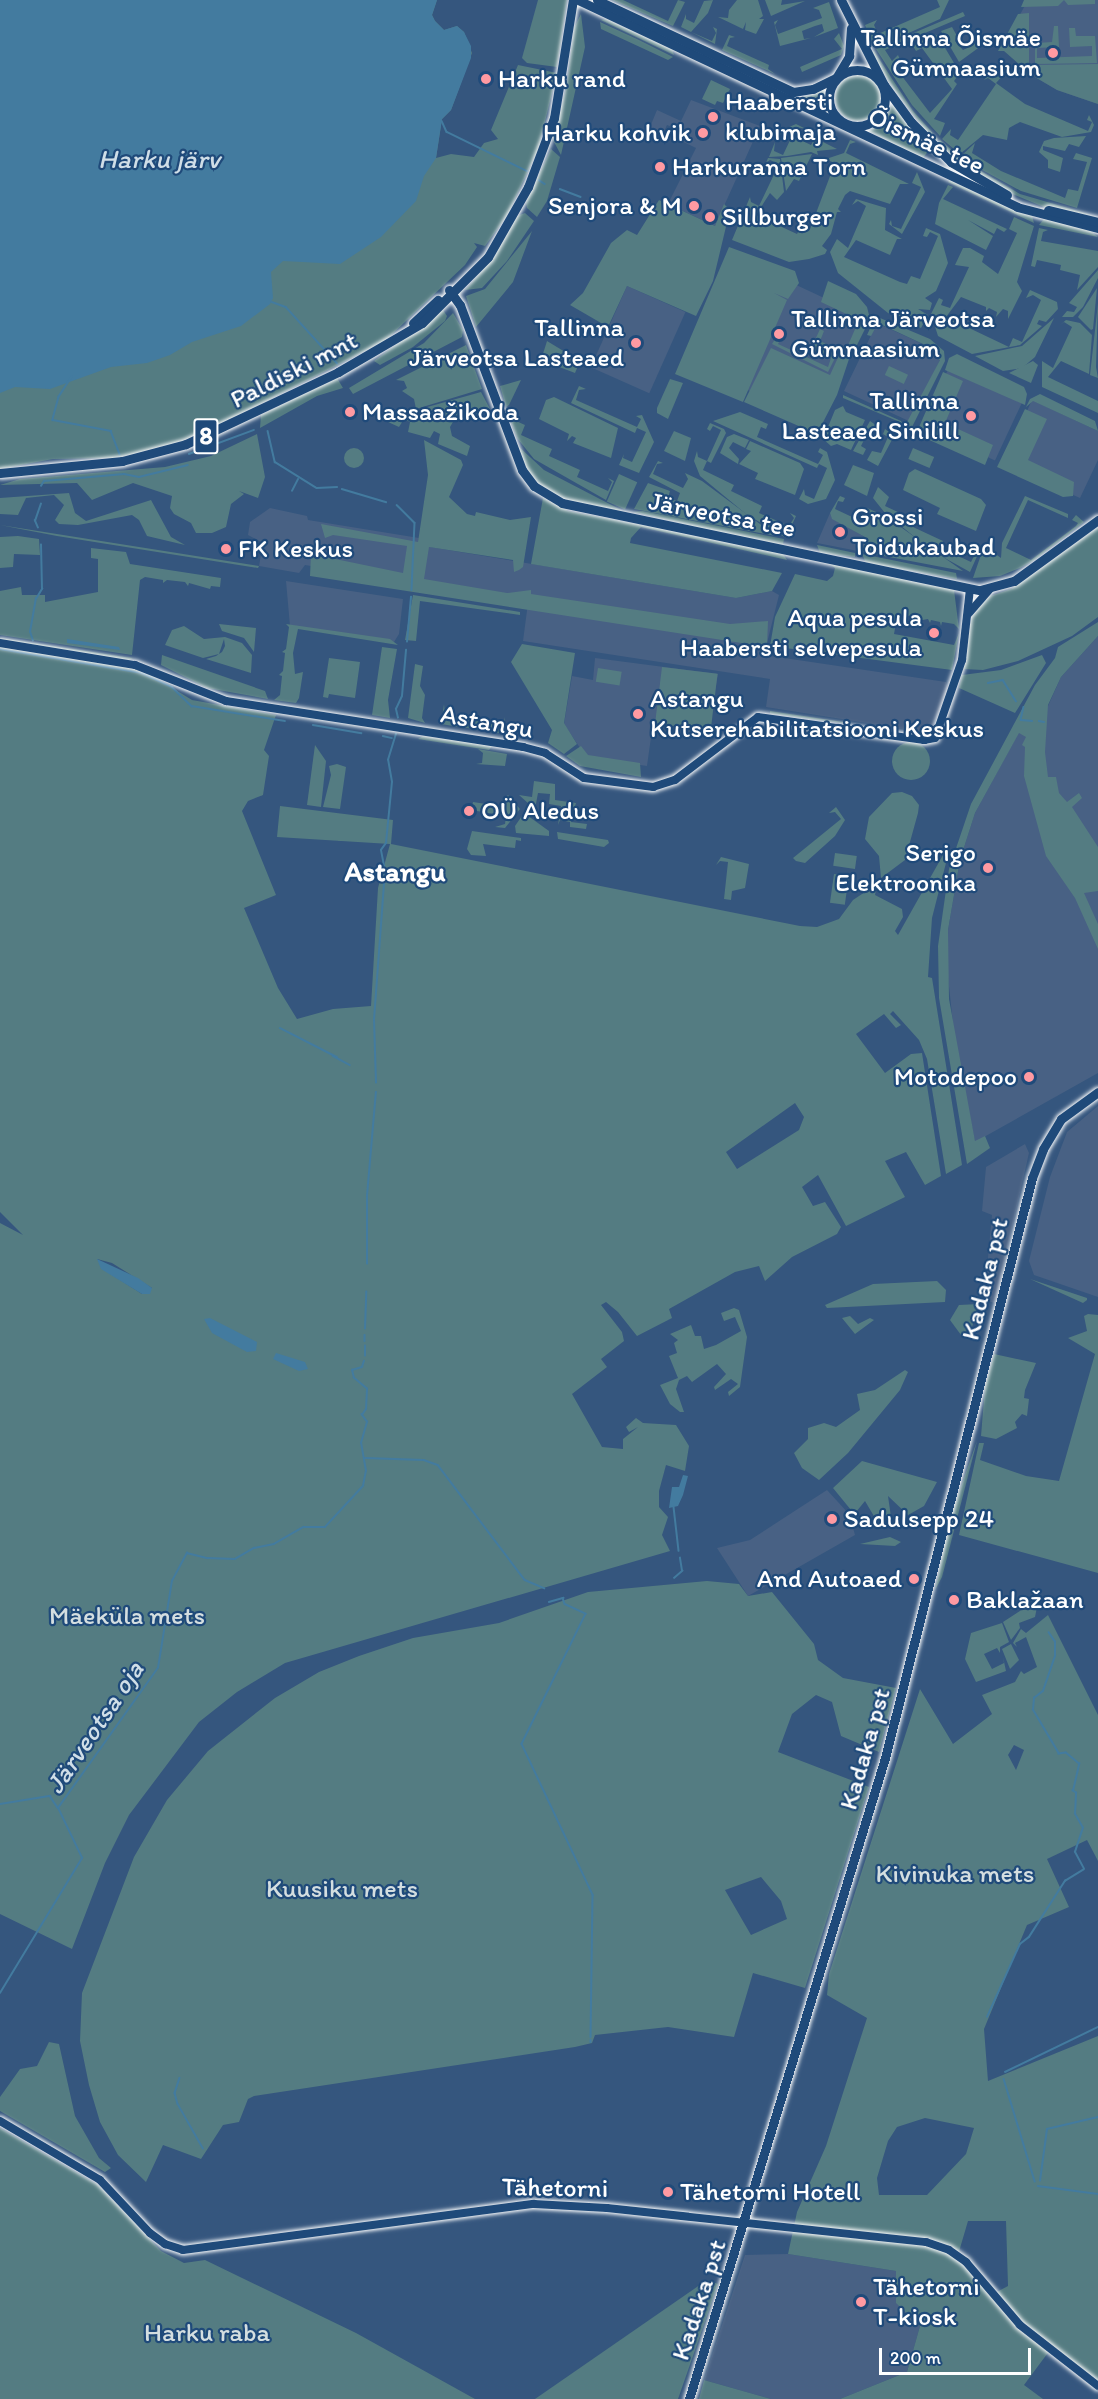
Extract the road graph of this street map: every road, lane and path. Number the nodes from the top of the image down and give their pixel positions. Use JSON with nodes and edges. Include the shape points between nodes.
{"nodes":[{"id":1,"x":575,"y":0,"type":"edge"},
{"id":2,"x":597,"y":0,"type":"edge"},
{"id":3,"x":842,"y":0,"type":"edge"},
{"id":4,"x":600,"y":12,"type":"junction"},
{"id":5,"x":851,"y":25,"type":"junction"},
{"id":6,"x":568,"y":41,"type":"junction"},
{"id":7,"x":836,"y":78,"type":"junction"},
{"id":8,"x":884,"y":85,"type":"junction"},
{"id":9,"x":844,"y":124,"type":"junction"},
{"id":10,"x":951,"y":162,"type":"junction"},
{"id":11,"x":949,"y":174,"type":"junction"},
{"id":12,"x":1000,"y":192,"type":"junction"},
{"id":13,"x":1098,"y":222,"type":"edge"},
{"id":14,"x":1098,"y":228,"type":"edge"},
{"id":15,"x":501,"y":233,"type":"junction"},
{"id":16,"x":488,"y":258,"type":"junction"},
{"id":17,"x":451,"y":292,"type":"junction"},
{"id":18,"x":463,"y":314,"type":"junction"},
{"id":19,"x":430,"y":316,"type":"junction"},
{"id":20,"x":393,"y":341,"type":"junction"},
{"id":21,"x":0,"y":473,"type":"edge"},
{"id":22,"x":1098,"y":520,"type":"edge"},
{"id":23,"x":970,"y":589,"type":"junction"},
{"id":24,"x":990,"y":589,"type":"junction"},
{"id":25,"x":968,"y":615,"type":"junction"},
{"id":26,"x":0,"y":643,"type":"edge"},
{"id":27,"x":1098,"y":1092,"type":"edge"},
{"id":28,"x":0,"y":2121,"type":"edge"},
{"id":29,"x":744,"y":2225,"type":"junction"},
{"id":30,"x":1098,"y":2386,"type":"edge"},
{"id":31,"x":689,"y":2399,"type":"edge"}],
"edges":[{"from":1,"to":4,"type":"main road","name":"Õismäe tee"},
{"from":1,"to":6,"type":"main road","name":"Paldiski mnt","number":"8"},
{"from":2,"to":7,"type":"main road","via":[[793,92],[813,89]]},
{"from":3,"to":5,"type":"main road","name":"Õismäe tee"},
{"from":4,"to":6,"type":"main road","via":[[588,9],[577,13]]},
{"from":4,"to":9,"type":"main road","name":"Õismäe tee"},
{"from":5,"to":7,"type":"main road","name":"Õismäe tee","via":[[849,56]]},
{"from":5,"to":8,"type":"main road","name":"Õismäe tee"},
{"from":6,"to":15,"type":"main road","name":"Paldiski mnt","number":"8","via":[[546,144],[528,187]]},
{"from":7,"to":8,"type":"main road","via":[[862,69]]},
{"from":7,"to":9,"type":"main road","via":[[830,102]]},
{"from":8,"to":9,"type":"main road","via":[[886,101],[879,116],[866,125]]},
{"from":8,"to":10,"type":"main road","name":"Õismäe tee","via":[[911,122]]},
{"from":9,"to":11,"type":"main road","name":"Õismäe tee"},
{"from":10,"to":11,"type":"main road"},
{"from":10,"to":12,"type":"main road","name":"Õismäe tee"},
{"from":11,"to":12,"type":"main road"},
{"from":11,"to":14,"type":"main road","name":"Õismäe tee","via":[[1039,214]]},
{"from":12,"to":13,"type":"main road","name":"Õismäe tee","via":[[1041,208]]},
{"from":15,"to":16,"type":"main road","name":"Paldiski mnt","number":"8"},
{"from":15,"to":17,"type":"main road","name":"Paldiski mnt","number":"8"},
{"from":16,"to":17,"type":"main road","name":"Paldiski mnt","number":"8"},
{"from":16,"to":18,"type":"main road","via":[[461,290]]},
{"from":17,"to":18,"type":"main road","name":"Järveotsa tee"},
{"from":17,"to":19,"type":"main road","name":"Paldiski mnt","number":"8"},
{"from":17,"to":20,"type":"main road","name":"Paldiski mnt","number":"8"},
{"from":18,"to":19,"type":"main road","via":[[456,305],[448,304]]},
{"from":18,"to":23,"type":"main road","name":"Järveotsa tee","via":[[522,470],[549,497],[574,507]]},
{"from":19,"to":20,"type":"main road","name":"Paldiski mnt","number":"8"},
{"from":20,"to":21,"type":"main road","name":"Paldiski mnt","number":"8","via":[[253,414],[166,451],[122,461]]},
{"from":22,"to":24,"type":"main road","name":"Järveotsa tee","via":[[1022,576]]},
{"from":23,"to":24,"type":"main road","name":"Järveotsa tee"},
{"from":23,"to":25,"type":"street","name":"Astangu"},
{"from":24,"to":25,"type":"street"},
{"from":25,"to":26,"type":"street","name":"Astangu","via":[[959,672],[939,734],[932,740],[758,717],[675,780],[653,787],[584,778],[545,753],[523,747],[226,701],[135,665]]},
{"from":27,"to":29,"type":"main road","name":"Kadaka pst","via":[[1069,1110],[1054,1129],[1032,1178],[885,1758]]},
{"from":28,"to":29,"type":"street","name":"Tähetorni","via":[[83,2168],[109,2189],[150,2233],[183,2250],[534,2204],[607,2208]]},
{"from":29,"to":30,"type":"street","name":"Tähetorni","via":[[914,2239],[949,2250],[966,2262],[1020,2325]]},
{"from":29,"to":31,"type":"main road","name":"Kadaka pst"}]}
